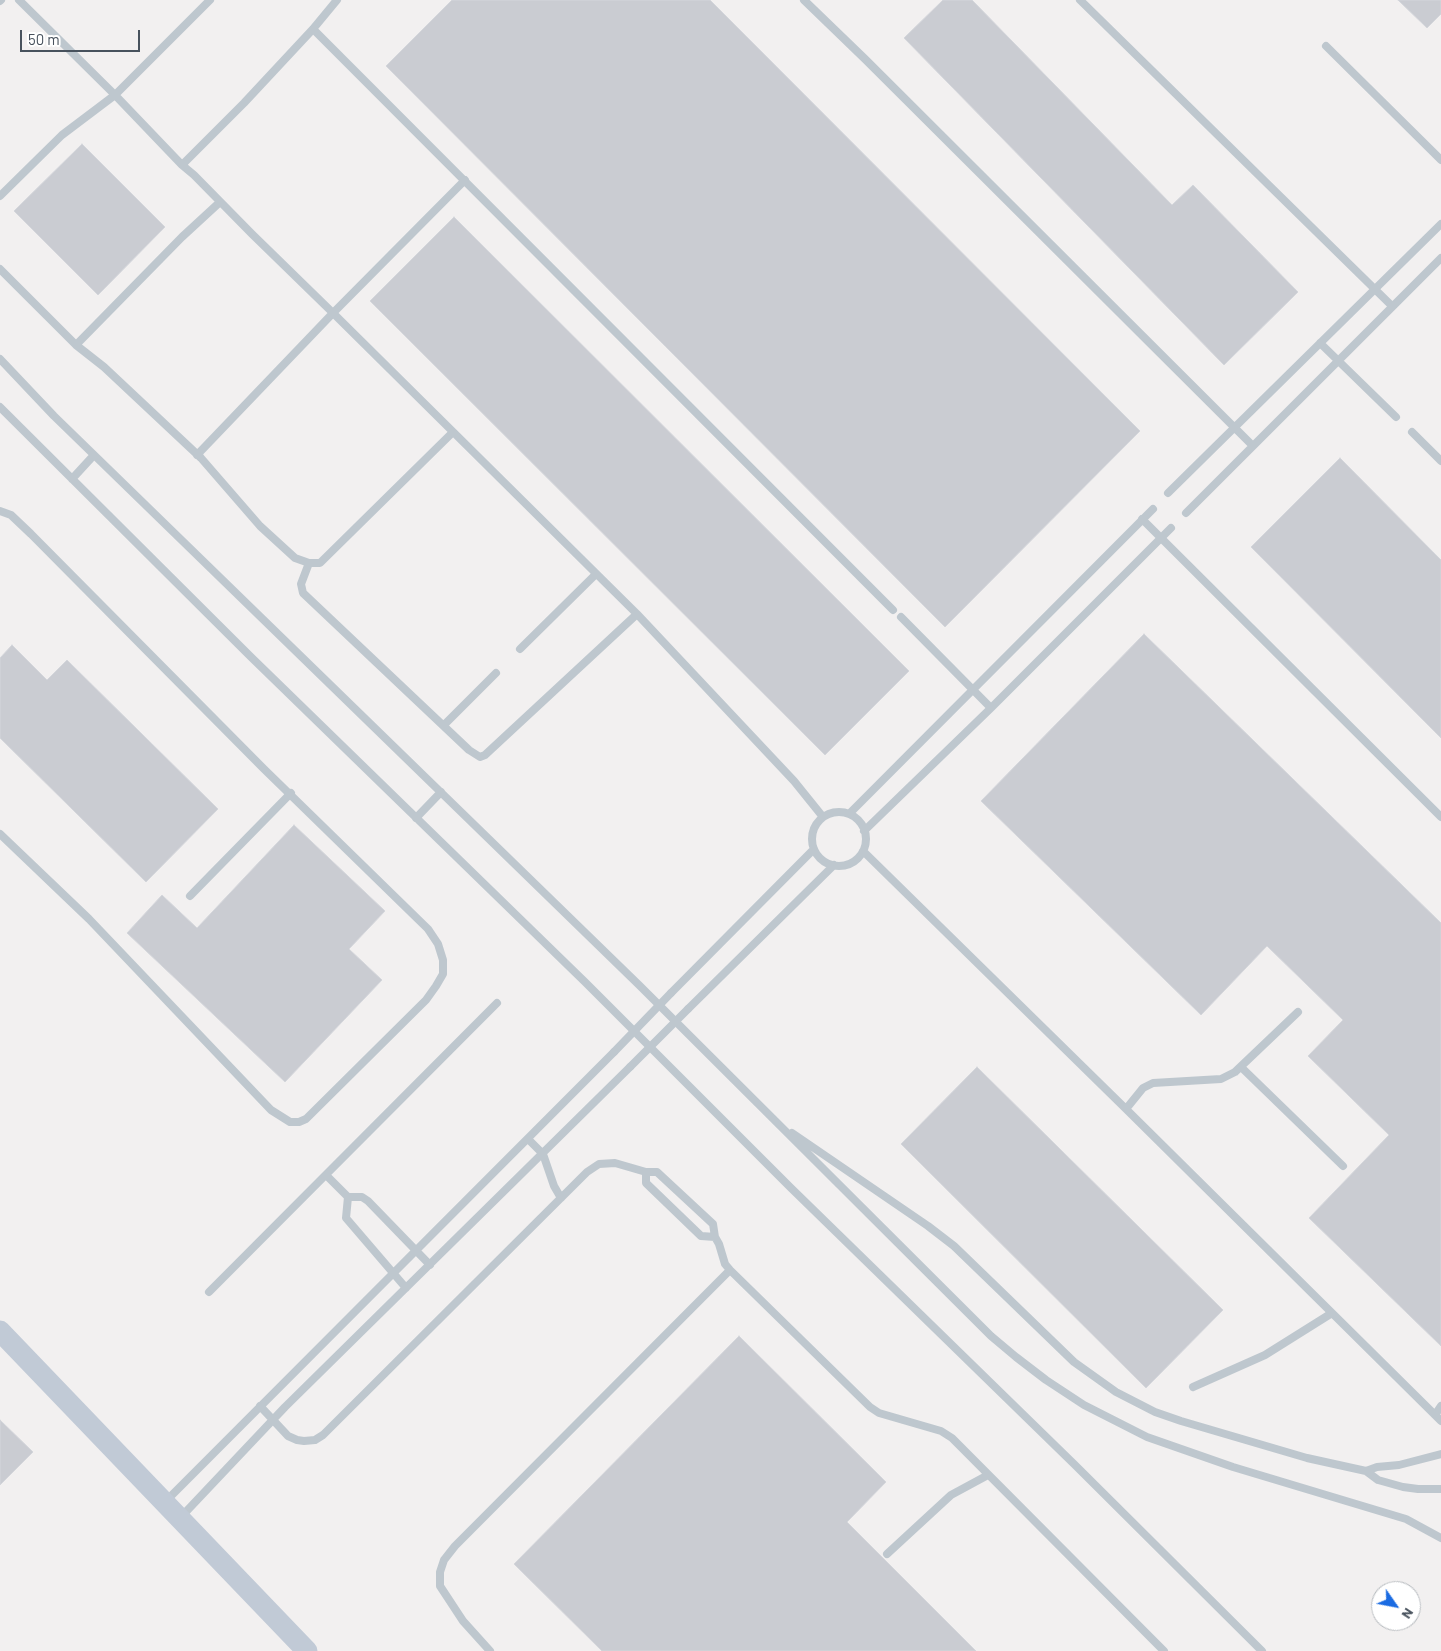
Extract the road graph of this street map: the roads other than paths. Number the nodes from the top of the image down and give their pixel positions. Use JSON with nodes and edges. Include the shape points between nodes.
{"nodes":[{"id":1,"x":19,"y":0,"type":"edge"},
{"id":2,"x":210,"y":0,"type":"edge"},
{"id":3,"x":338,"y":0,"type":"edge"},
{"id":4,"x":804,"y":0,"type":"edge"},
{"id":5,"x":1080,"y":0,"type":"edge"},
{"id":6,"x":314,"y":29,"type":"junction"},
{"id":7,"x":1326,"y":46,"type":"dead end"},
{"id":8,"x":115,"y":94,"type":"junction"},
{"id":9,"x":1441,"y":160,"type":"edge"},
{"id":10,"x":182,"y":165,"type":"junction"},
{"id":11,"x":465,"y":180,"type":"junction"},
{"id":12,"x":0,"y":196,"type":"edge"},
{"id":13,"x":220,"y":202,"type":"junction"},
{"id":14,"x":1441,"y":224,"type":"edge"},
{"id":15,"x":1441,"y":258,"type":"edge"},
{"id":16,"x":0,"y":268,"type":"edge"},
{"id":17,"x":1375,"y":289,"type":"junction"},
{"id":18,"x":1392,"y":306,"type":"junction"},
{"id":19,"x":333,"y":313,"type":"junction"},
{"id":20,"x":1320,"y":342,"type":"junction"},
{"id":21,"x":76,"y":345,"type":"junction"},
{"id":22,"x":0,"y":359,"type":"edge"},
{"id":23,"x":1338,"y":360,"type":"junction"},
{"id":24,"x":0,"y":407,"type":"edge"},
{"id":25,"x":1396,"y":417,"type":"dead end"},
{"id":26,"x":1234,"y":427,"type":"junction"},
{"id":27,"x":453,"y":432,"type":"junction"},
{"id":28,"x":1412,"y":432,"type":"dead end"},
{"id":29,"x":1253,"y":446,"type":"junction"},
{"id":30,"x":94,"y":455,"type":"junction"},
{"id":31,"x":197,"y":455,"type":"junction"},
{"id":32,"x":1441,"y":461,"type":"edge"},
{"id":33,"x":72,"y":479,"type":"junction"},
{"id":34,"x":1168,"y":493,"type":"dead end"},
{"id":35,"x":1153,"y":509,"type":"dead end"},
{"id":36,"x":0,"y":511,"type":"edge"},
{"id":37,"x":1186,"y":513,"type":"dead end"},
{"id":38,"x":1142,"y":519,"type":"junction"},
{"id":39,"x":1171,"y":528,"type":"dead end"},
{"id":40,"x":1161,"y":538,"type":"junction"},
{"id":41,"x":309,"y":563,"type":"junction"},
{"id":42,"x":596,"y":574,"type":"junction"},
{"id":43,"x":893,"y":610,"type":"dead end"},
{"id":44,"x":637,"y":614,"type":"junction"},
{"id":45,"x":901,"y":617,"type":"dead end"},
{"id":46,"x":520,"y":650,"type":"dead end"},
{"id":47,"x":496,"y":673,"type":"dead end"},
{"id":48,"x":972,"y":689,"type":"junction"},
{"id":49,"x":991,"y":708,"type":"junction"},
{"id":50,"x":444,"y":725,"type":"junction"},
{"id":51,"x":441,"y":792,"type":"junction"},
{"id":52,"x":291,"y":793,"type":"junction"},
{"id":53,"x":849,"y":814,"type":"junction"},
{"id":54,"x":823,"y":817,"type":"junction"},
{"id":55,"x":1441,"y":817,"type":"edge"},
{"id":56,"x":416,"y":818,"type":"junction"},
{"id":57,"x":864,"y":831,"type":"junction"},
{"id":58,"x":0,"y":834,"type":"edge"},
{"id":59,"x":814,"y":849,"type":"junction"},
{"id":60,"x":863,"y":851,"type":"junction"},
{"id":61,"x":834,"y":865,"type":"junction"},
{"id":62,"x":190,"y":896,"type":"dead end"},
{"id":63,"x":497,"y":1003,"type":"dead end"},
{"id":64,"x":1298,"y":1012,"type":"dead end"},
{"id":65,"x":1240,"y":1067,"type":"junction"},
{"id":66,"x":1126,"y":1109,"type":"junction"},
{"id":67,"x":782,"y":1127,"type":"junction"},
{"id":68,"x":528,"y":1139,"type":"junction"},
{"id":69,"x":542,"y":1154,"type":"junction"},
{"id":70,"x":1343,"y":1166,"type":"dead end"},
{"id":71,"x":646,"y":1172,"type":"junction"},
{"id":72,"x":326,"y":1175,"type":"junction"},
{"id":73,"x":348,"y":1197,"type":"junction"},
{"id":74,"x":561,"y":1198,"type":"junction"},
{"id":75,"x":714,"y":1237,"type":"junction"},
{"id":76,"x":416,"y":1250,"type":"junction"},
{"id":77,"x":430,"y":1265,"type":"junction"},
{"id":78,"x":730,"y":1270,"type":"junction"},
{"id":79,"x":393,"y":1274,"type":"junction"},
{"id":80,"x":406,"y":1288,"type":"junction"},
{"id":81,"x":209,"y":1292,"type":"dead end"},
{"id":82,"x":1332,"y":1313,"type":"junction"},
{"id":83,"x":0,"y":1331,"type":"edge"},
{"id":84,"x":1192,"y":1387,"type":"dead end"},
{"id":85,"x":260,"y":1406,"type":"junction"},
{"id":86,"x":1441,"y":1406,"type":"edge"},
{"id":87,"x":1435,"y":1415,"type":"junction"},
{"id":88,"x":273,"y":1420,"type":"junction"},
{"id":89,"x":1441,"y":1421,"type":"edge"},
{"id":90,"x":1441,"y":1454,"type":"edge"},
{"id":91,"x":1366,"y":1471,"type":"junction"},
{"id":92,"x":988,"y":1475,"type":"junction"},
{"id":93,"x":1441,"y":1489,"type":"edge"},
{"id":94,"x":164,"y":1502,"type":"junction"},
{"id":95,"x":180,"y":1518,"type":"junction"},
{"id":96,"x":1441,"y":1538,"type":"edge"},
{"id":97,"x":887,"y":1554,"type":"dead end"},
{"id":98,"x":307,"y":1651,"type":"edge"},
{"id":99,"x":490,"y":1651,"type":"edge"},
{"id":100,"x":1164,"y":1651,"type":"edge"},
{"id":101,"x":1262,"y":1651,"type":"edge"}],
"edges":[{"from":1,"to":8,"type":"lane"},
{"from":2,"to":8,"type":"lane"},
{"from":3,"to":6,"type":"lane"},
{"from":4,"to":26,"type":"lane"},
{"from":5,"to":17,"type":"lane"},
{"from":6,"to":10,"type":"lane"},
{"from":6,"to":11,"type":"lane"},
{"from":7,"to":9,"type":"lane"},
{"from":8,"to":10,"type":"lane"},
{"from":8,"to":12,"type":"lane","via":[[62,134]]},
{"from":10,"to":13,"type":"lane"},
{"from":11,"to":19,"type":"lane"},
{"from":11,"to":43,"type":"lane"},
{"from":13,"to":19,"type":"lane"},
{"from":13,"to":21,"type":"lane"},
{"from":14,"to":17,"type":"lane"},
{"from":15,"to":18,"type":"lane"},
{"from":16,"to":21,"type":"lane"},
{"from":17,"to":18,"type":"lane"},
{"from":17,"to":20,"type":"lane"},
{"from":18,"to":23,"type":"lane"},
{"from":19,"to":27,"type":"lane"},
{"from":19,"to":31,"type":"lane"},
{"from":20,"to":23,"type":"lane"},
{"from":20,"to":26,"type":"lane"},
{"from":21,"to":31,"type":"lane","via":[[104,367]]},
{"from":22,"to":30,"type":"lane"},
{"from":23,"to":25,"type":"lane"},
{"from":23,"to":29,"type":"lane"},
{"from":24,"to":33,"type":"lane"},
{"from":26,"to":29,"type":"lane"},
{"from":26,"to":34,"type":"lane"},
{"from":27,"to":41,"type":"lane","via":[[320,563]]},
{"from":27,"to":42,"type":"lane"},
{"from":28,"to":32,"type":"lane"},
{"from":29,"to":37,"type":"lane"},
{"from":30,"to":33,"type":"lane"},
{"from":30,"to":51,"type":"lane"},
{"from":31,"to":41,"type":"lane","via":[[260,526],[295,558]]},
{"from":33,"to":56,"type":"lane"},
{"from":35,"to":38,"type":"lane"},
{"from":36,"to":52,"type":"lane","via":[[11,515],[31,534]]},
{"from":38,"to":40,"type":"lane"},
{"from":38,"to":48,"type":"lane"},
{"from":39,"to":40,"type":"lane"},
{"from":40,"to":49,"type":"lane"},
{"from":40,"to":55,"type":"lane"},
{"from":41,"to":50,"type":"lane","via":[[301,584],[303,592]]},
{"from":42,"to":44,"type":"lane"},
{"from":42,"to":46,"type":"lane"},
{"from":44,"to":50,"type":"lane","via":[[485,755],[476,756]]},
{"from":44,"to":54,"type":"lane","via":[[794,781]]},
{"from":45,"to":48,"type":"lane"},
{"from":47,"to":50,"type":"lane"},
{"from":48,"to":49,"type":"lane"},
{"from":48,"to":53,"type":"lane"},
{"from":49,"to":57,"type":"lane"},
{"from":51,"to":56,"type":"lane"},
{"from":51,"to":67,"type":"lane"},
{"from":52,"to":58,"type":"lane","via":[[428,929],[443,960],[443,974],[426,1000],[306,1119],[299,1122],[290,1122],[271,1110],[88,919]]},
{"from":52,"to":62,"type":"lane"},
{"from":53,"to":54,"type":"lane","via":[[831,813]]},
{"from":53,"to":57,"type":"lane","via":[[856,818]]},
{"from":54,"to":59,"type":"lane","via":[[813,832]]},
{"from":56,"to":101,"type":"lane"},
{"from":57,"to":60,"type":"lane","via":[[866,842]]},
{"from":59,"to":61,"type":"lane","via":[[818,857]]},
{"from":59,"to":68,"type":"lane","bridge":true},
{"from":60,"to":61,"type":"lane","via":[[851,863]]},
{"from":60,"to":66,"type":"lane"},
{"from":61,"to":69,"type":"lane","bridge":true},
{"from":63,"to":72,"type":"lane"},
{"from":64,"to":65,"type":"lane"},
{"from":65,"to":66,"type":"lane","via":[[1221,1079],[1153,1083],[1143,1088]]},
{"from":65,"to":70,"type":"lane"},
{"from":66,"to":82,"type":"lane"},
{"from":67,"to":91,"type":"lane","via":[[954,1246],[1074,1362],[1116,1392],[1180,1421],[1307,1458]]},
{"from":67,"to":96,"type":"lane","via":[[992,1336],[1046,1380],[1084,1404],[1147,1437],[1233,1467],[1406,1519]]},
{"from":68,"to":69,"type":"lane"},
{"from":68,"to":76,"type":"lane"},
{"from":69,"to":74,"type":"lane"},
{"from":69,"to":77,"type":"lane"},
{"from":71,"to":74,"type":"lane","via":[[615,1163],[599,1164]]},
{"from":71,"to":75,"type":"lane","via":[[657,1172],[712,1224]]},
{"from":71,"to":75,"type":"lane","via":[[646,1183],[701,1236]]},
{"from":72,"to":73,"type":"lane"},
{"from":72,"to":81,"type":"lane"},
{"from":73,"to":76,"type":"lane","via":[[362,1197],[368,1201]]},
{"from":73,"to":79,"type":"lane","via":[[346,1218]]},
{"from":74,"to":88,"type":"lane","via":[[323,1435],[315,1440],[297,1440],[288,1436]]},
{"from":75,"to":78,"type":"lane"},
{"from":76,"to":77,"type":"lane"},
{"from":76,"to":79,"type":"lane"},
{"from":77,"to":80,"type":"lane"},
{"from":78,"to":92,"type":"lane","via":[[870,1407],[879,1413],[941,1431]]},
{"from":78,"to":99,"type":"lane","via":[[444,1560],[440,1586],[463,1621]]},
{"from":79,"to":80,"type":"lane"},
{"from":79,"to":85,"type":"lane"},
{"from":80,"to":88,"type":"lane"},
{"from":82,"to":84,"type":"lane","via":[[1265,1355]]},
{"from":82,"to":87,"type":"lane"},
{"from":83,"to":94,"type":"street"},
{"from":85,"to":88,"type":"lane"},
{"from":85,"to":94,"type":"lane"},
{"from":86,"to":87,"type":"lane"},
{"from":87,"to":89,"type":"lane"},
{"from":88,"to":95,"type":"lane"},
{"from":90,"to":91,"type":"lane"},
{"from":91,"to":93,"type":"lane","via":[[1378,1480],[1403,1487]]},
{"from":92,"to":97,"type":"lane","via":[[951,1495]]},
{"from":92,"to":100,"type":"lane"},
{"from":94,"to":95,"type":"street"},
{"from":95,"to":98,"type":"street"}]}
